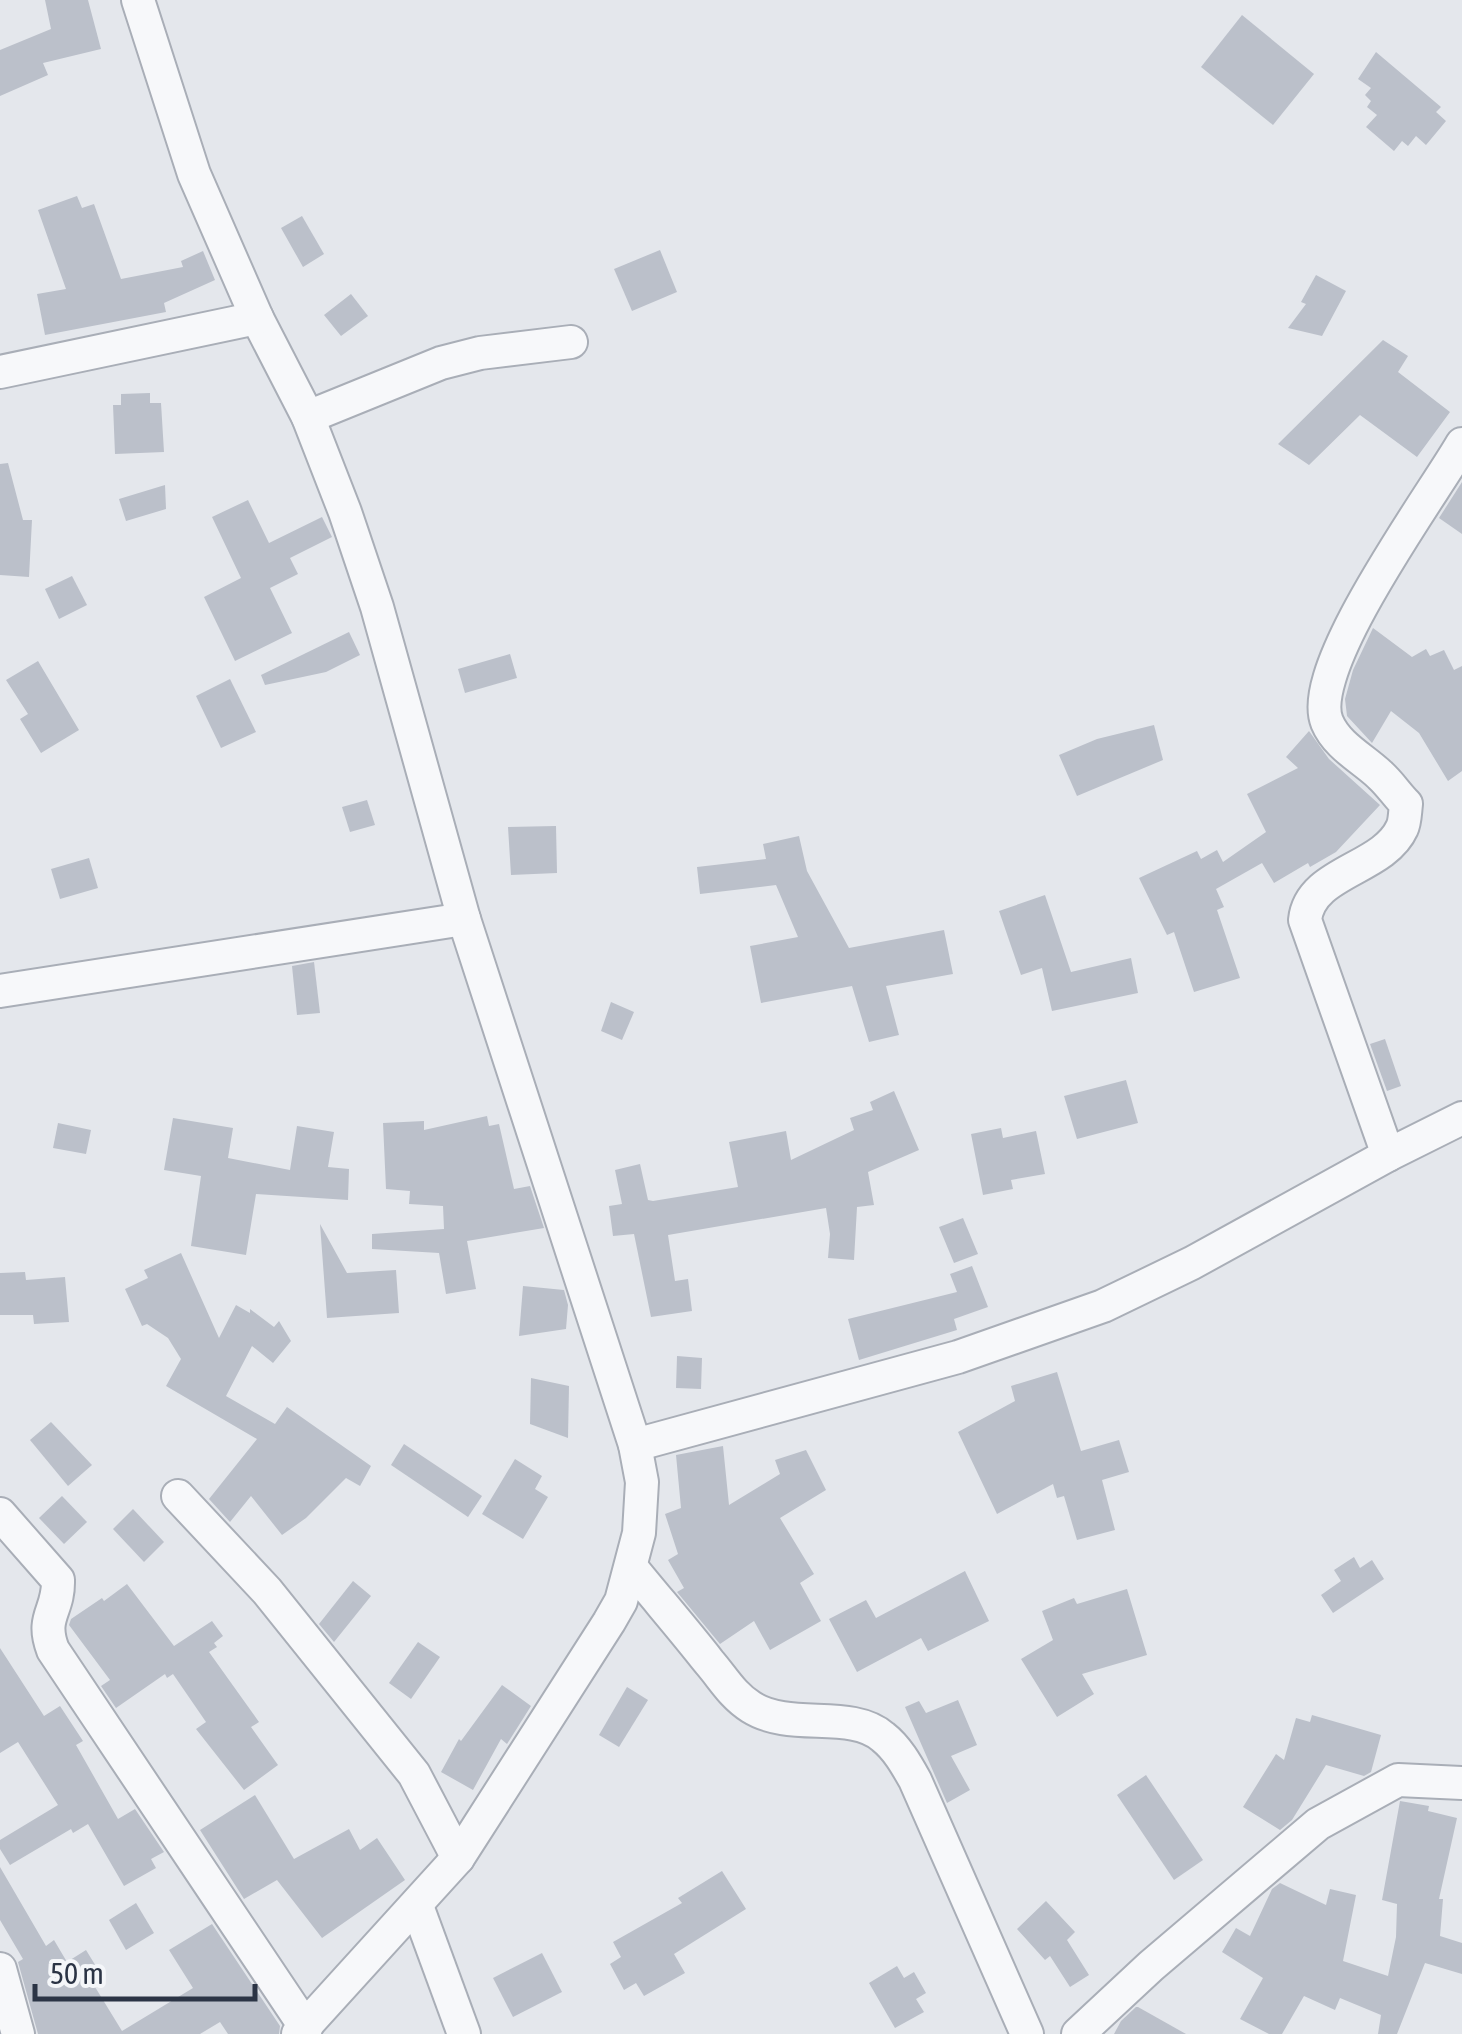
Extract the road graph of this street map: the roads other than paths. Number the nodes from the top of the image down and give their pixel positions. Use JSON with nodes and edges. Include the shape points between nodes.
{"nodes":[{"id":1,"x":138,"y":0,"type":"edge"},
{"id":2,"x":258,"y":318,"type":"junction"},
{"id":3,"x":571,"y":342,"type":"dead end"},
{"id":4,"x":0,"y":372,"type":"edge"},
{"id":5,"x":308,"y":417,"type":"junction"},
{"id":6,"x":1462,"y":444,"type":"edge"},
{"id":7,"x":464,"y":919,"type":"junction"},
{"id":8,"x":0,"y":992,"type":"edge"},
{"id":9,"x":1462,"y":1118,"type":"edge"},
{"id":10,"x":1388,"y":1155,"type":"junction"},
{"id":11,"x":635,"y":1445,"type":"junction"},
{"id":12,"x":178,"y":1496,"type":"dead end"},
{"id":13,"x":0,"y":1514,"type":"edge"},
{"id":14,"x":630,"y":1568,"type":"junction"},
{"id":15,"x":1462,"y":1782,"type":"edge"},
{"id":16,"x":458,"y":1858,"type":"junction"},
{"id":17,"x":418,"y":1906,"type":"junction"},
{"id":18,"x":0,"y":1969,"type":"edge"},
{"id":19,"x":302,"y":2031,"type":"edge"},
{"id":20,"x":18,"y":2034,"type":"edge"},
{"id":21,"x":464,"y":2034,"type":"edge"},
{"id":22,"x":1026,"y":2034,"type":"edge"},
{"id":23,"x":1078,"y":2034,"type":"edge"}],
"edges":[{"from":1,"to":2,"type":"street","via":[[194,174]]},
{"from":2,"to":4,"type":"street"},
{"from":2,"to":5,"type":"street"},
{"from":3,"to":5,"type":"street","via":[[441,363]]},
{"from":5,"to":7,"type":"street","via":[[377,607]]},
{"from":6,"to":10,"type":"street","via":[[1376,580],[1323,697],[1336,739],[1406,804],[1390,845],[1311,898],[1304,920]]},
{"from":7,"to":8,"type":"street"},
{"from":7,"to":11,"type":"street"},
{"from":9,"to":10,"type":"street"},
{"from":10,"to":11,"type":"street","via":[[1192,1264],[1034,1333]]},
{"from":11,"to":14,"type":"street","via":[[642,1505]]},
{"from":12,"to":16,"type":"street","via":[[267,1591],[414,1774]]},
{"from":13,"to":19,"type":"street","via":[[58,1580],[46,1624],[53,1650]]},
{"from":14,"to":16,"type":"street","via":[[596,1645]]},
{"from":14,"to":22,"type":"street","via":[[727,1687],[754,1709],[801,1722],[870,1728],[900,1755]]},
{"from":15,"to":23,"type":"street","via":[[1398,1780],[1318,1824]]},
{"from":16,"to":17,"type":"street"},
{"from":17,"to":19,"type":"street"},
{"from":17,"to":21,"type":"street"},
{"from":18,"to":20,"type":"street"}]}
